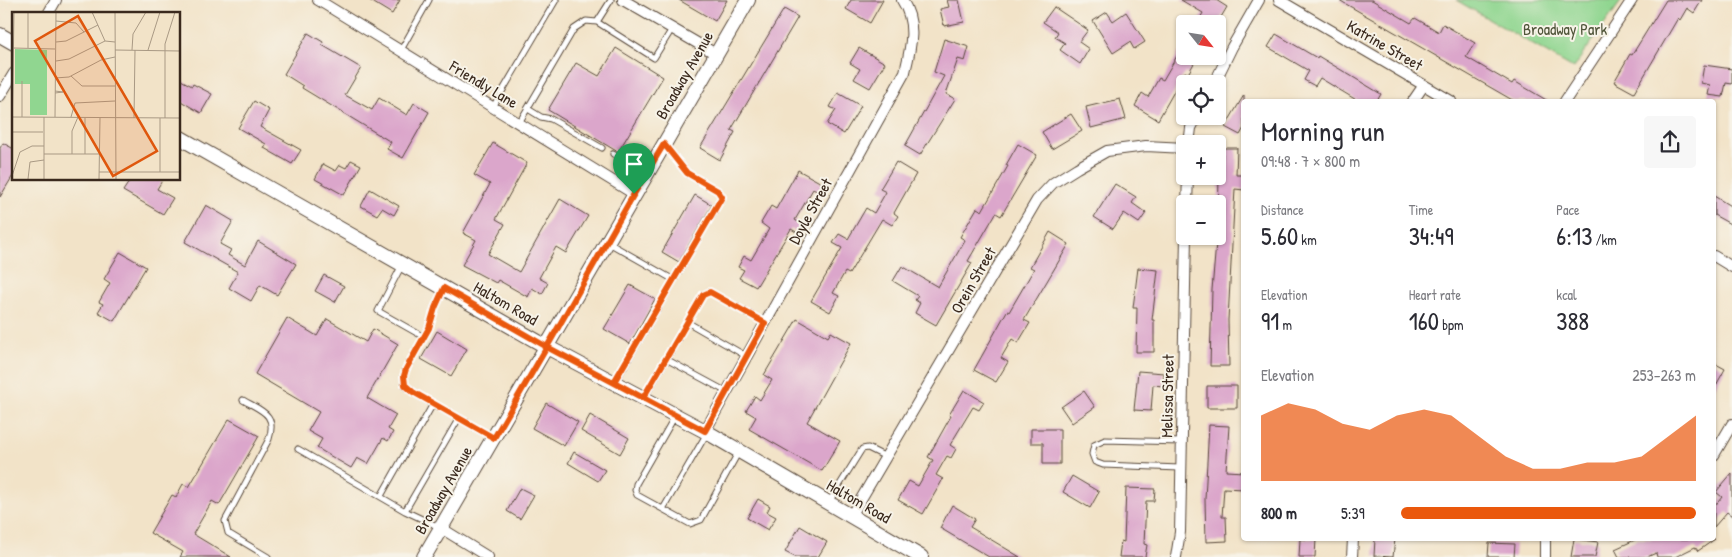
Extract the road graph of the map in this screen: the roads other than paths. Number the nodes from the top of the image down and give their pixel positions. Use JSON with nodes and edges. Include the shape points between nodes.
{"nodes":[{"id":1,"x":56,"y":0,"type":"edge"},
{"id":2,"x":318,"y":0,"type":"edge"},
{"id":3,"x":430,"y":0,"type":"edge"},
{"id":4,"x":611,"y":0,"type":"edge"},
{"id":5,"x":623,"y":0,"type":"edge"},
{"id":6,"x":748,"y":0,"type":"edge"},
{"id":7,"x":902,"y":0,"type":"edge"},
{"id":8,"x":1258,"y":0,"type":"edge"},
{"id":9,"x":1278,"y":0,"type":"edge"},
{"id":10,"x":1632,"y":0,"type":"edge"},
{"id":11,"x":555,"y":1,"type":"edge"},
{"id":12,"x":49,"y":12,"type":"edge"},
{"id":13,"x":597,"y":22,"type":"junction"},
{"id":14,"x":672,"y":28,"type":"junction"},
{"id":15,"x":0,"y":35,"type":"edge"},
{"id":16,"x":12,"y":42,"type":"edge"},
{"id":17,"x":400,"y":50,"type":"junction"},
{"id":18,"x":716,"y":54,"type":"junction"},
{"id":19,"x":1218,"y":75,"type":"edge"},
{"id":20,"x":12,"y":76,"type":"edge"},
{"id":21,"x":1424,"y":86,"type":"junction"},
{"id":22,"x":0,"y":96,"type":"edge"},
{"id":23,"x":1414,"y":99,"type":"edge"},
{"id":24,"x":1447,"y":99,"type":"edge"},
{"id":25,"x":1566,"y":99,"type":"edge"},
{"id":26,"x":492,"y":107,"type":"junction"},
{"id":27,"x":528,"y":109,"type":"junction"},
{"id":28,"x":519,"y":123,"type":"junction"},
{"id":29,"x":180,"y":138,"type":"edge"},
{"id":30,"x":664,"y":144,"type":"junction"},
{"id":31,"x":602,"y":148,"type":"dead end"},
{"id":32,"x":1176,"y":148,"type":"edge"},
{"id":33,"x":613,"y":154,"type":"dead end"},
{"id":34,"x":647,"y":173,"type":"junction"},
{"id":35,"x":634,"y":194,"type":"junction"},
{"id":36,"x":607,"y":242,"type":"junction"},
{"id":37,"x":1186,"y":245,"type":"edge"},
{"id":38,"x":1716,"y":257,"type":"edge"},
{"id":39,"x":402,"y":264,"type":"junction"},
{"id":40,"x":1732,"y":267,"type":"edge"},
{"id":41,"x":674,"y":280,"type":"junction"},
{"id":42,"x":444,"y":288,"type":"junction"},
{"id":43,"x":687,"y":322,"type":"junction"},
{"id":44,"x":765,"y":323,"type":"junction"},
{"id":45,"x":424,"y":337,"type":"junction"},
{"id":46,"x":547,"y":347,"type":"junction"},
{"id":47,"x":746,"y":356,"type":"junction"},
{"id":48,"x":666,"y":359,"type":"junction"},
{"id":49,"x":614,"y":382,"type":"junction"},
{"id":50,"x":727,"y":392,"type":"junction"},
{"id":51,"x":643,"y":398,"type":"junction"},
{"id":52,"x":243,"y":400,"type":"dead end"},
{"id":53,"x":432,"y":404,"type":"junction"},
{"id":54,"x":675,"y":415,"type":"junction"},
{"id":55,"x":459,"y":418,"type":"junction"},
{"id":56,"x":1732,"y":424,"type":"edge"},
{"id":57,"x":706,"y":432,"type":"junction"},
{"id":58,"x":494,"y":438,"type":"junction"},
{"id":59,"x":1181,"y":442,"type":"junction"},
{"id":60,"x":298,"y":449,"type":"dead end"},
{"id":61,"x":1716,"y":451,"type":"edge"},
{"id":62,"x":739,"y":452,"type":"junction"},
{"id":63,"x":886,"y":458,"type":"junction"},
{"id":64,"x":1180,"y":468,"type":"junction"},
{"id":65,"x":380,"y":496,"type":"junction"},
{"id":66,"x":828,"y":503,"type":"junction"},
{"id":67,"x":663,"y":509,"type":"junction"},
{"id":68,"x":405,"y":511,"type":"junction"},
{"id":69,"x":851,"y":516,"type":"junction"},
{"id":70,"x":441,"y":528,"type":"junction"},
{"id":71,"x":1353,"y":541,"type":"edge"},
{"id":72,"x":1545,"y":541,"type":"edge"},
{"id":73,"x":268,"y":557,"type":"edge"},
{"id":74,"x":424,"y":557,"type":"edge"},
{"id":75,"x":488,"y":557,"type":"edge"},
{"id":76,"x":921,"y":557,"type":"edge"},
{"id":77,"x":1176,"y":557,"type":"edge"},
{"id":78,"x":1352,"y":557,"type":"edge"},
{"id":79,"x":1545,"y":557,"type":"edge"}],
"edges":[{"from":1,"to":12,"type":"street"},
{"from":2,"to":17,"type":"street","name":"Friendly Lane"},
{"from":3,"to":17,"type":"lane"},
{"from":4,"to":13,"type":"lane"},
{"from":5,"to":14,"type":"street"},
{"from":6,"to":18,"type":"main road","name":"Broadway Avenue"},
{"from":7,"to":44,"type":"street","name":"Doyle Street","via":[[912,25],[912,42],[905,72]]},
{"from":8,"to":19,"type":"street"},
{"from":9,"to":21,"type":"street","name":"Katrine Street"},
{"from":10,"to":25,"type":"street"},
{"from":11,"to":26,"type":"lane"},
{"from":13,"to":14,"type":"lane","via":[[654,58]]},
{"from":13,"to":27,"type":"lane","via":[[586,21],[574,29]]},
{"from":14,"to":18,"type":"street"},
{"from":15,"to":16,"type":"main road"},
{"from":17,"to":26,"type":"street","name":"Friendly Lane"},
{"from":18,"to":30,"type":"main road","name":"Broadway Avenue"},
{"from":20,"to":22,"type":"street"},
{"from":21,"to":23,"type":"street"},
{"from":21,"to":24,"type":"street","name":"Katrine Street"},
{"from":26,"to":28,"type":"street","name":"Friendly Lane"},
{"from":27,"to":28,"type":"lane"},
{"from":27,"to":31,"type":"lane","via":[[541,117],[551,118]]},
{"from":28,"to":35,"type":"street","name":"Friendly Lane"},
{"from":29,"to":39,"type":"main road","name":"Haltom Road"},
{"from":30,"to":34,"type":"main road","name":"Broadway Avenue"},
{"from":30,"to":41,"type":"lane","via":[[687,173],[718,191],[722,197]]},
{"from":32,"to":63,"type":"street","name":"Orein Street","via":[[1146,146],[1107,151],[1054,183],[1037,200]]},
{"from":33,"to":34,"type":"lane"},
{"from":34,"to":35,"type":"main road","name":"Broadway Avenue"},
{"from":35,"to":36,"type":"main road","name":"Broadway Avenue"},
{"from":36,"to":41,"type":"lane"},
{"from":36,"to":46,"type":"main road","name":"Broadway Avenue"},
{"from":37,"to":59,"type":"street","name":"Melissa Street"},
{"from":38,"to":40,"type":"street"},
{"from":39,"to":42,"type":"main road","name":"Haltom Road"},
{"from":39,"to":45,"type":"lane","via":[[378,311]]},
{"from":41,"to":49,"type":"lane"},
{"from":42,"to":45,"type":"lane"},
{"from":42,"to":46,"type":"main road","name":"Haltom Road"},
{"from":43,"to":44,"type":"lane","via":[[703,295],[710,292]]},
{"from":43,"to":47,"type":"lane"},
{"from":43,"to":48,"type":"lane"},
{"from":44,"to":47,"type":"street","name":"Doyle Street"},
{"from":45,"to":53,"type":"lane","via":[[406,369],[405,385]]},
{"from":46,"to":49,"type":"main road","name":"Haltom Road"},
{"from":46,"to":58,"type":"main road","name":"Broadway Avenue"},
{"from":47,"to":50,"type":"street","name":"Doyle Street"},
{"from":48,"to":50,"type":"lane"},
{"from":48,"to":51,"type":"lane"},
{"from":49,"to":51,"type":"main road","name":"Haltom Road"},
{"from":50,"to":57,"type":"street","name":"Doyle Street"},
{"from":51,"to":54,"type":"main road","name":"Haltom Road"},
{"from":52,"to":73,"type":"lane","via":[[266,412],[272,420],[272,430],[225,521],[226,529],[228,534]]},
{"from":53,"to":55,"type":"lane"},
{"from":53,"to":65,"type":"lane"},
{"from":54,"to":57,"type":"main road","name":"Haltom Road"},
{"from":54,"to":67,"type":"lane","via":[[635,490],[637,495]]},
{"from":55,"to":58,"type":"lane"},
{"from":55,"to":68,"type":"lane"},
{"from":56,"to":61,"type":"street"},
{"from":57,"to":62,"type":"main road","name":"Haltom Road"},
{"from":57,"to":67,"type":"lane"},
{"from":58,"to":70,"type":"main road","name":"Broadway Avenue"},
{"from":59,"to":64,"type":"street","name":"Melissa Street"},
{"from":59,"to":64,"type":"lane","via":[[1105,440],[1094,445],[1092,454],[1095,462],[1103,465]]},
{"from":60,"to":65,"type":"lane"},
{"from":62,"to":66,"type":"main road","name":"Haltom Road"},
{"from":62,"to":67,"type":"lane","via":[[700,520],[690,524]]},
{"from":63,"to":66,"type":"lane","via":[[868,448],[862,449]]},
{"from":63,"to":69,"type":"street","name":"Orein Street"},
{"from":64,"to":77,"type":"street","name":"Melissa Street","via":[[1180,532]]},
{"from":65,"to":68,"type":"lane"},
{"from":66,"to":69,"type":"main road","name":"Haltom Road"},
{"from":68,"to":70,"type":"lane"},
{"from":69,"to":76,"type":"main road","name":"Haltom Road"},
{"from":70,"to":74,"type":"main road","name":"Broadway Avenue"},
{"from":70,"to":75,"type":"street"},
{"from":71,"to":78,"type":"street"},
{"from":72,"to":79,"type":"street"}]}
